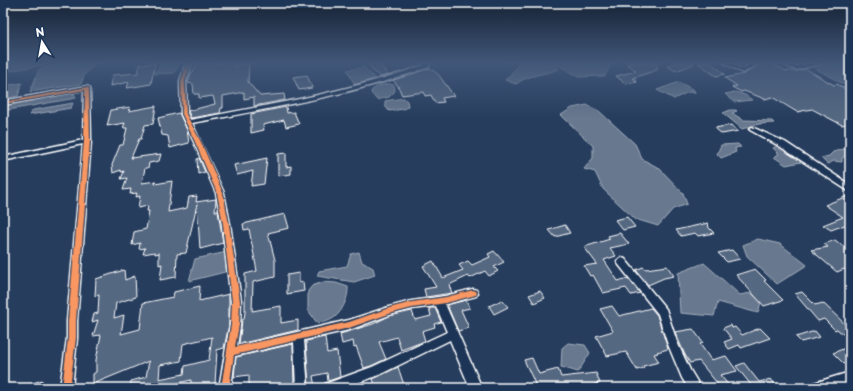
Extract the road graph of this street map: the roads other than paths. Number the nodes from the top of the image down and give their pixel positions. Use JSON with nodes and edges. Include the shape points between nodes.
{"nodes":[{"id":1,"x":183,"y":81,"type":"edge"},
{"id":2,"x":383,"y":81,"type":"edge"},
{"id":3,"x":3,"y":103,"type":"edge"},
{"id":4,"x":188,"y":122,"type":"junction"},
{"id":5,"x":752,"y":129,"type":"dead end"},
{"id":6,"x":87,"y":141,"type":"junction"},
{"id":7,"x":3,"y":159,"type":"edge"},
{"id":8,"x":850,"y":189,"type":"edge"},
{"id":9,"x":622,"y":262,"type":"dead end"},
{"id":10,"x":473,"y":293,"type":"dead end"},
{"id":11,"x":439,"y":301,"type":"junction"},
{"id":12,"x":453,"y":334,"type":"junction"},
{"id":13,"x":299,"y":337,"type":"junction"},
{"id":14,"x":231,"y":352,"type":"junction"},
{"id":15,"x":850,"y":379,"type":"edge"},
{"id":16,"x":66,"y":388,"type":"edge"},
{"id":17,"x":224,"y":388,"type":"edge"},
{"id":18,"x":302,"y":388,"type":"edge"},
{"id":19,"x":329,"y":388,"type":"edge"},
{"id":20,"x":476,"y":388,"type":"edge"},
{"id":21,"x":695,"y":388,"type":"edge"},
{"id":22,"x":819,"y":388,"type":"edge"}],
"edges":[{"from":1,"to":4,"type":"street","via":[[184,114]]},
{"from":2,"to":4,"type":"street","via":[[283,105]]},
{"from":3,"to":6,"type":"street","via":[[87,88]]},
{"from":4,"to":14,"type":"street","via":[[220,193],[226,224],[236,301]]},
{"from":5,"to":8,"type":"street","via":[[782,144]]},
{"from":6,"to":7,"type":"street"},
{"from":6,"to":16,"type":"street"},
{"from":9,"to":21,"type":"street","via":[[662,312],[686,374]]},
{"from":10,"to":11,"type":"street"},
{"from":11,"to":12,"type":"street"},
{"from":11,"to":13,"type":"street","via":[[412,304],[349,325]]},
{"from":12,"to":19,"type":"street","via":[[375,371]]},
{"from":12,"to":20,"type":"street"},
{"from":13,"to":14,"type":"street"},
{"from":13,"to":18,"type":"street"},
{"from":14,"to":17,"type":"street"},
{"from":15,"to":22,"type":"street"}]}
